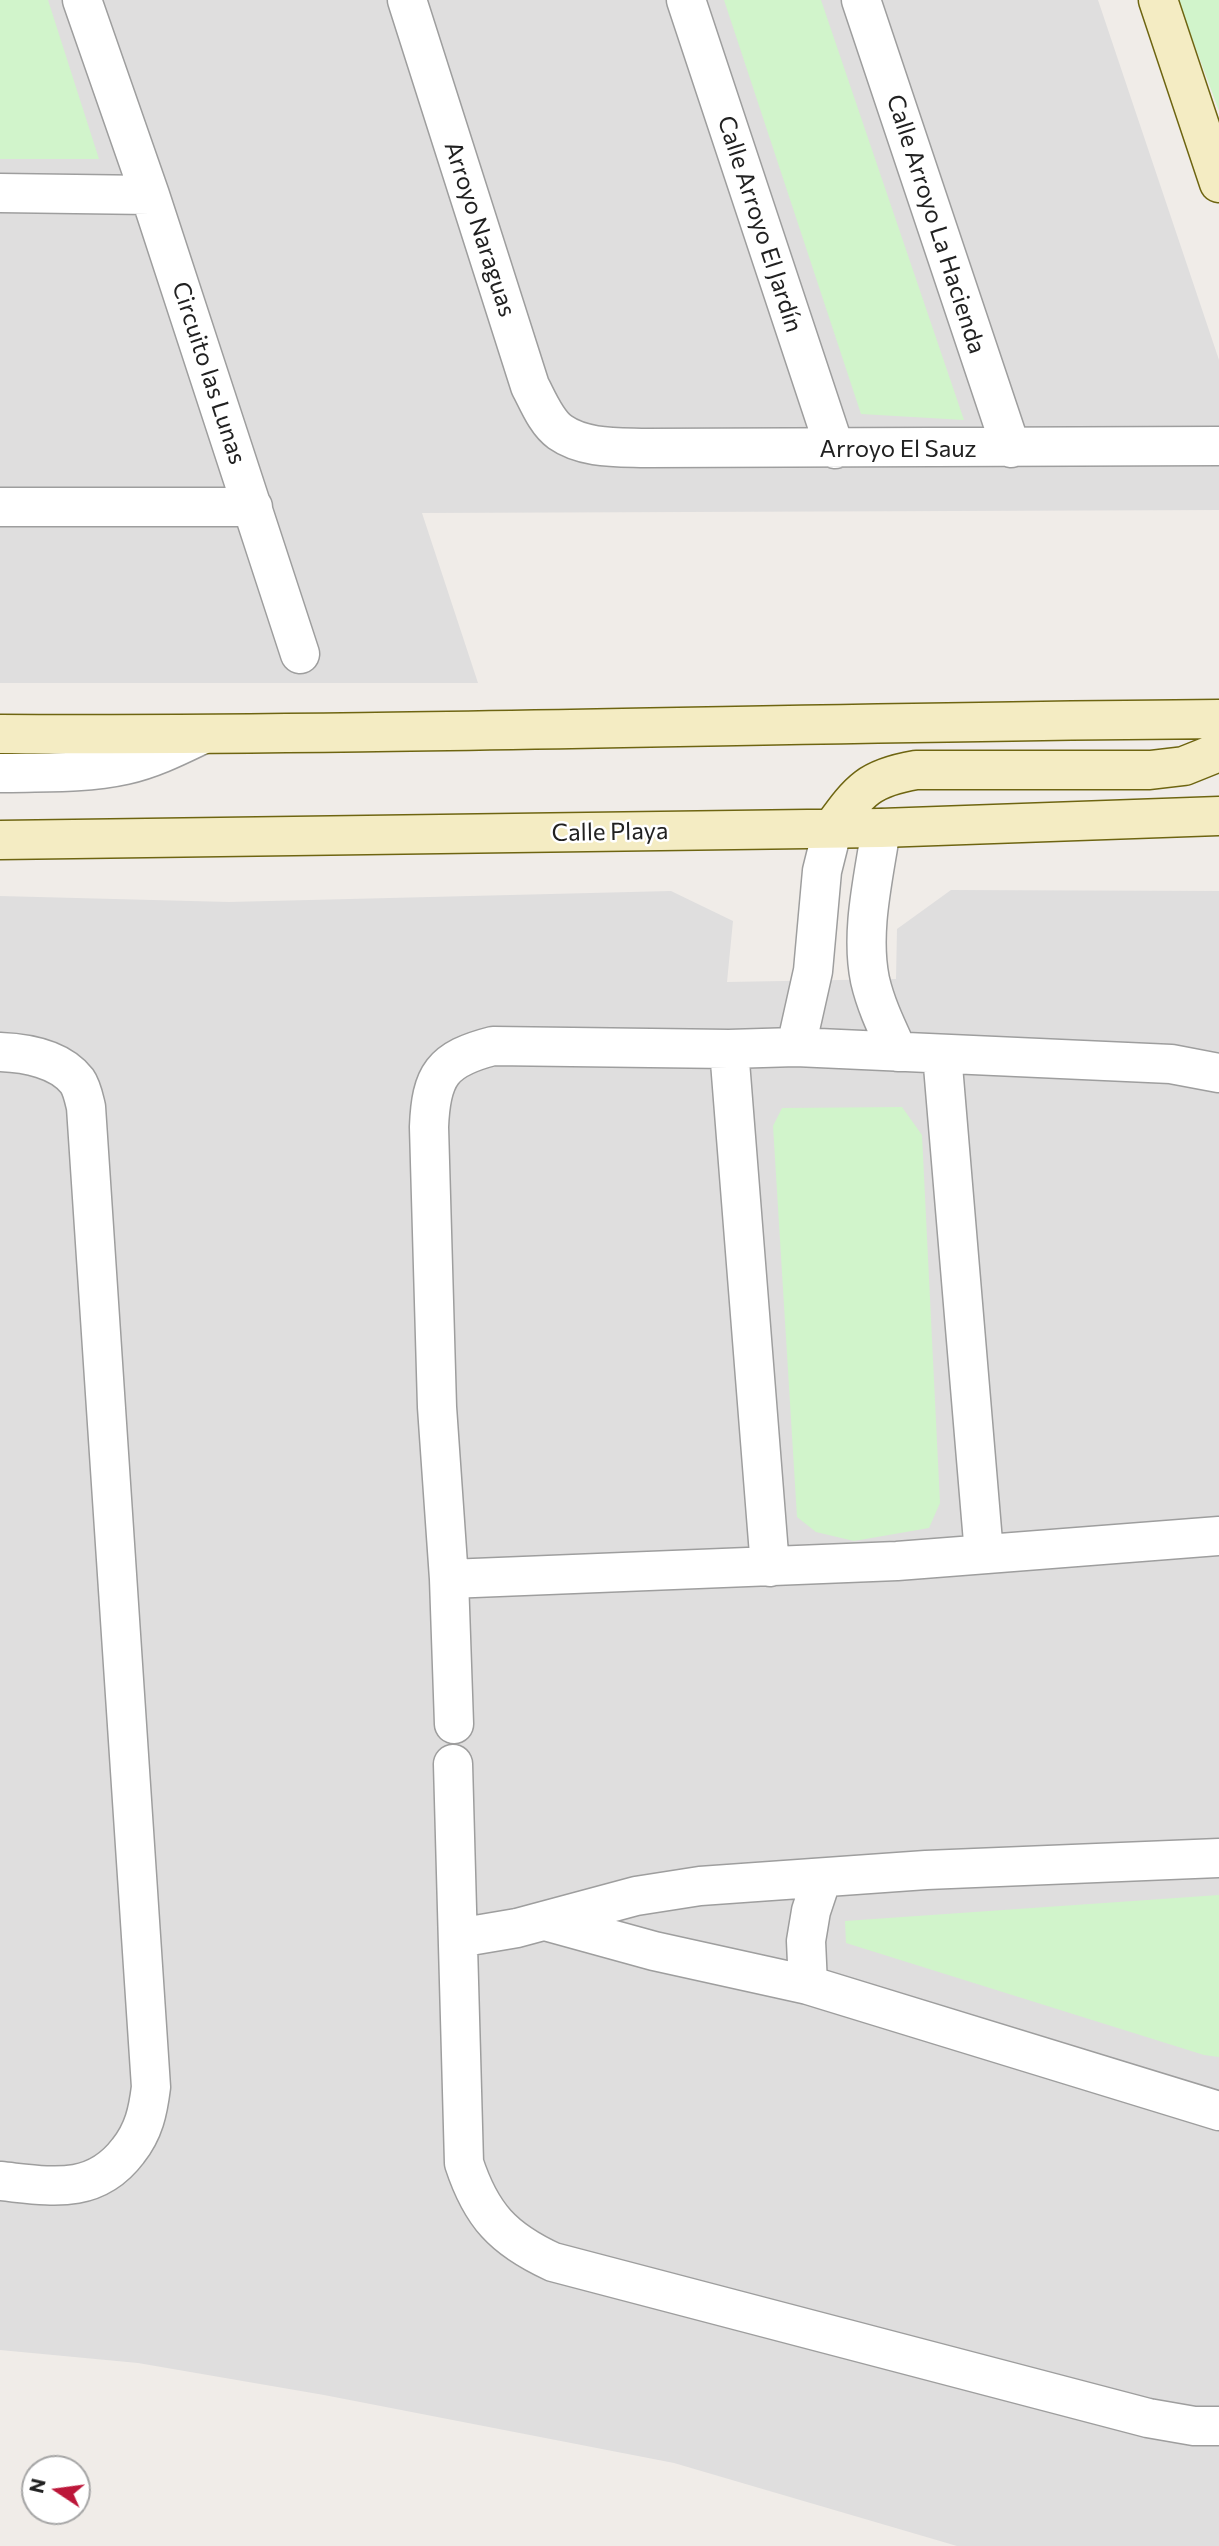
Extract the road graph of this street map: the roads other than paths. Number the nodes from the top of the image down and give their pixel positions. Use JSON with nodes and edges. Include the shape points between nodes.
{"nodes":[{"id":1,"x":82,"y":0,"type":"edge"},
{"id":2,"x":407,"y":0,"type":"edge"},
{"id":3,"x":686,"y":0,"type":"edge"},
{"id":4,"x":861,"y":0,"type":"edge"},
{"id":5,"x":1158,"y":0,"type":"edge"},
{"id":6,"x":1219,"y":183,"type":"edge"},
{"id":7,"x":0,"y":192,"type":"edge"},
{"id":8,"x":150,"y":195,"type":"junction"},
{"id":9,"x":578,"y":441,"type":"joint"},
{"id":10,"x":1219,"y":446,"type":"edge"},
{"id":11,"x":1011,"y":448,"type":"junction"},
{"id":12,"x":835,"y":449,"type":"junction"},
{"id":13,"x":0,"y":507,"type":"edge"},
{"id":14,"x":253,"y":507,"type":"junction"},
{"id":15,"x":300,"y":654,"type":"dead end"},
{"id":16,"x":1219,"y":719,"type":"edge"},
{"id":17,"x":0,"y":734,"type":"edge"},
{"id":18,"x":201,"y":735,"type":"junction"},
{"id":19,"x":1219,"y":752,"type":"edge"},
{"id":20,"x":0,"y":773,"type":"edge"},
{"id":21,"x":1219,"y":816,"type":"edge"},
{"id":22,"x":833,"y":827,"type":"junction"},
{"id":23,"x":881,"y":828,"type":"junction"},
{"id":24,"x":0,"y":840,"type":"edge"},
{"id":25,"x":796,"y":1047,"type":"junction"},
{"id":26,"x":729,"y":1049,"type":"junction"},
{"id":27,"x":0,"y":1052,"type":"edge"},
{"id":28,"x":898,"y":1052,"type":"junction"},
{"id":29,"x":942,"y":1054,"type":"junction"},
{"id":30,"x":1219,"y":1073,"type":"edge"},
{"id":31,"x":1219,"y":1536,"type":"edge"},
{"id":32,"x":984,"y":1554,"type":"junction"},
{"id":33,"x":771,"y":1567,"type":"junction"},
{"id":34,"x":449,"y":1579,"type":"junction"},
{"id":35,"x":454,"y":1724,"type":"dead end"},
{"id":36,"x":453,"y":1764,"type":"dead end"},
{"id":37,"x":1219,"y":1858,"type":"edge"},
{"id":38,"x":822,"y":1878,"type":"junction"},
{"id":39,"x":545,"y":1921,"type":"junction"},
{"id":40,"x":458,"y":1938,"type":"junction"},
{"id":41,"x":808,"y":1985,"type":"junction"},
{"id":42,"x":1219,"y":2111,"type":"edge"},
{"id":43,"x":0,"y":2181,"type":"edge"},
{"id":44,"x":1219,"y":2426,"type":"edge"}],
"edges":[{"from":1,"to":8,"type":"street","name":"Circuito las Lunas"},
{"from":2,"to":9,"type":"street","name":"Arroyo Naraguas","via":[[530,386],[558,431]]},
{"from":3,"to":12,"type":"street","name":"Calle Arroyo El Jardín"},
{"from":4,"to":11,"type":"street","name":"Calle Arroyo La Hacienda"},
{"from":5,"to":6,"type":"street"},
{"from":7,"to":8,"type":"street"},
{"from":8,"to":14,"type":"street","name":"Circuito las Lunas"},
{"from":9,"to":12,"type":"street","name":"Arroyo El Sauz","via":[[646,448]]},
{"from":10,"to":11,"type":"street","name":"Arroyo El Sauz"},
{"from":11,"to":12,"type":"street","name":"Arroyo El Sauz"},
{"from":13,"to":14,"type":"street"},
{"from":14,"to":15,"type":"street","name":"Circuito las Lunas"},
{"from":16,"to":18,"type":"street"},
{"from":17,"to":18,"type":"street"},
{"from":18,"to":20,"type":"street","via":[[156,757],[124,765]]},
{"from":19,"to":22,"type":"street","via":[[1184,766],[1150,770],[916,770],[889,775],[869,785]]},
{"from":21,"to":23,"type":"street","name":"Calle Playa"},
{"from":22,"to":23,"type":"street","name":"Calle Playa"},
{"from":22,"to":24,"type":"street","name":"Calle Playa"},
{"from":22,"to":25,"type":"street","via":[[822,871],[813,971]]},
{"from":23,"to":28,"type":"street","via":[[867,940],[875,999]]},
{"from":25,"to":26,"type":"street"},
{"from":25,"to":28,"type":"street"},
{"from":26,"to":33,"type":"street"},
{"from":26,"to":34,"type":"street","via":[[493,1046],[467,1053],[437,1079],[429,1127],[437,1407]]},
{"from":27,"to":43,"type":"street","via":[[18,1053],[64,1069],[79,1083],[86,1107],[151,2087],[148,2113],[137,2140],[116,2167],[99,2179],[72,2185]]},
{"from":28,"to":29,"type":"street"},
{"from":29,"to":30,"type":"street","via":[[1171,1065]]},
{"from":29,"to":32,"type":"street"},
{"from":31,"to":32,"type":"street"},
{"from":32,"to":33,"type":"street"},
{"from":33,"to":34,"type":"street"},
{"from":34,"to":35,"type":"street"},
{"from":36,"to":40,"type":"street"},
{"from":37,"to":38,"type":"street"},
{"from":38,"to":39,"type":"street","via":[[636,1896]]},
{"from":38,"to":41,"type":"street","via":[[806,1941]]},
{"from":39,"to":40,"type":"street"},
{"from":39,"to":41,"type":"street"},
{"from":40,"to":44,"type":"street","via":[[464,2163],[484,2211],[526,2249],[553,2262],[1147,2418]]},
{"from":41,"to":42,"type":"street"}]}
